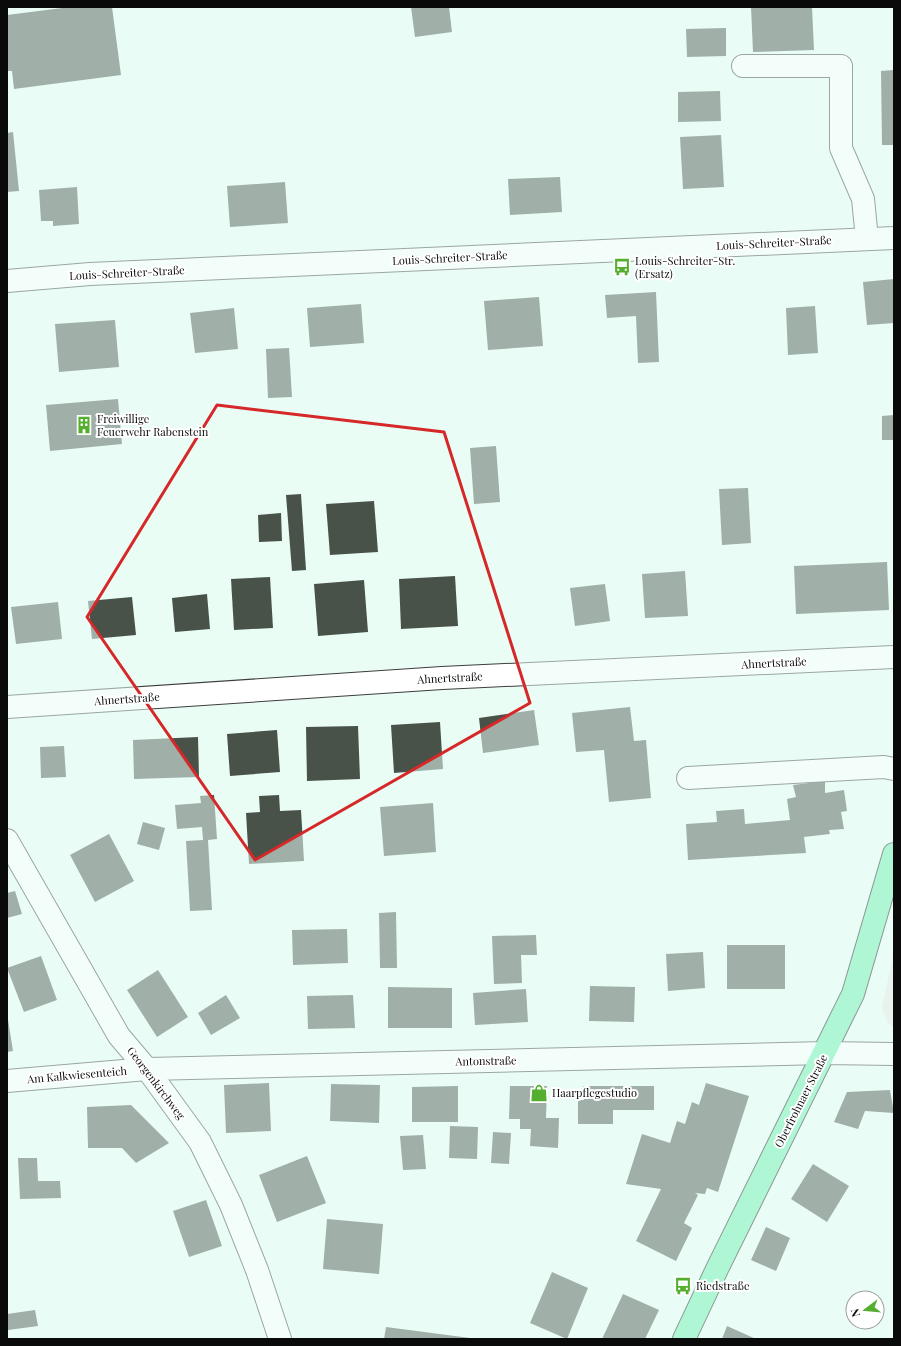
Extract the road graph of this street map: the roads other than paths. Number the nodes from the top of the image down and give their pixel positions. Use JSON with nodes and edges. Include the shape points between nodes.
{"nodes":[{"id":1,"x":743,"y":66,"type":"dead end"},
{"id":2,"x":894,"y":238,"type":"edge"},
{"id":3,"x":867,"y":239,"type":"junction"},
{"id":4,"x":7,"y":281,"type":"edge"},
{"id":5,"x":894,"y":657,"type":"edge"},
{"id":6,"x":7,"y":707,"type":"edge"},
{"id":7,"x":894,"y":769,"type":"edge"},
{"id":8,"x":688,"y":778,"type":"dead end"},
{"id":9,"x":7,"y":840,"type":"edge"},
{"id":10,"x":894,"y":854,"type":"edge"},
{"id":11,"x":825,"y":1053,"type":"junction"},
{"id":12,"x":894,"y":1054,"type":"edge"},
{"id":13,"x":147,"y":1069,"type":"junction"},
{"id":14,"x":7,"y":1081,"type":"edge"},
{"id":15,"x":280,"y":1339,"type":"edge"},
{"id":16,"x":684,"y":1339,"type":"edge"}],
"edges":[{"from":1,"to":3,"type":"street","via":[[841,66],[841,148],[863,200]]},
{"from":2,"to":3,"type":"street","name":"Louis-Schreiter-Straße"},
{"from":3,"to":4,"type":"street","name":"Louis-Schreiter-Straße","via":[[90,274]]},
{"from":5,"to":6,"type":"street","name":"Ahnertstraße","via":[[442,678]]},
{"from":7,"to":8,"type":"street","via":[[884,767]]},
{"from":9,"to":13,"type":"street","name":"Georgenkirchweg","via":[[119,1036]]},
{"from":10,"to":11,"type":"main road","name":"Oberfrohnaer Straße","via":[[853,994]]},
{"from":11,"to":12,"type":"street"},
{"from":11,"to":13,"type":"street","name":"Antonstraße"},
{"from":11,"to":16,"type":"main road","name":"Oberfrohnaer Straße"},
{"from":13,"to":14,"type":"street","name":"Am Kalkwiesenteich"},
{"from":13,"to":15,"type":"street","name":"Georgenkirchweg","via":[[204,1149],[234,1212]]}]}
